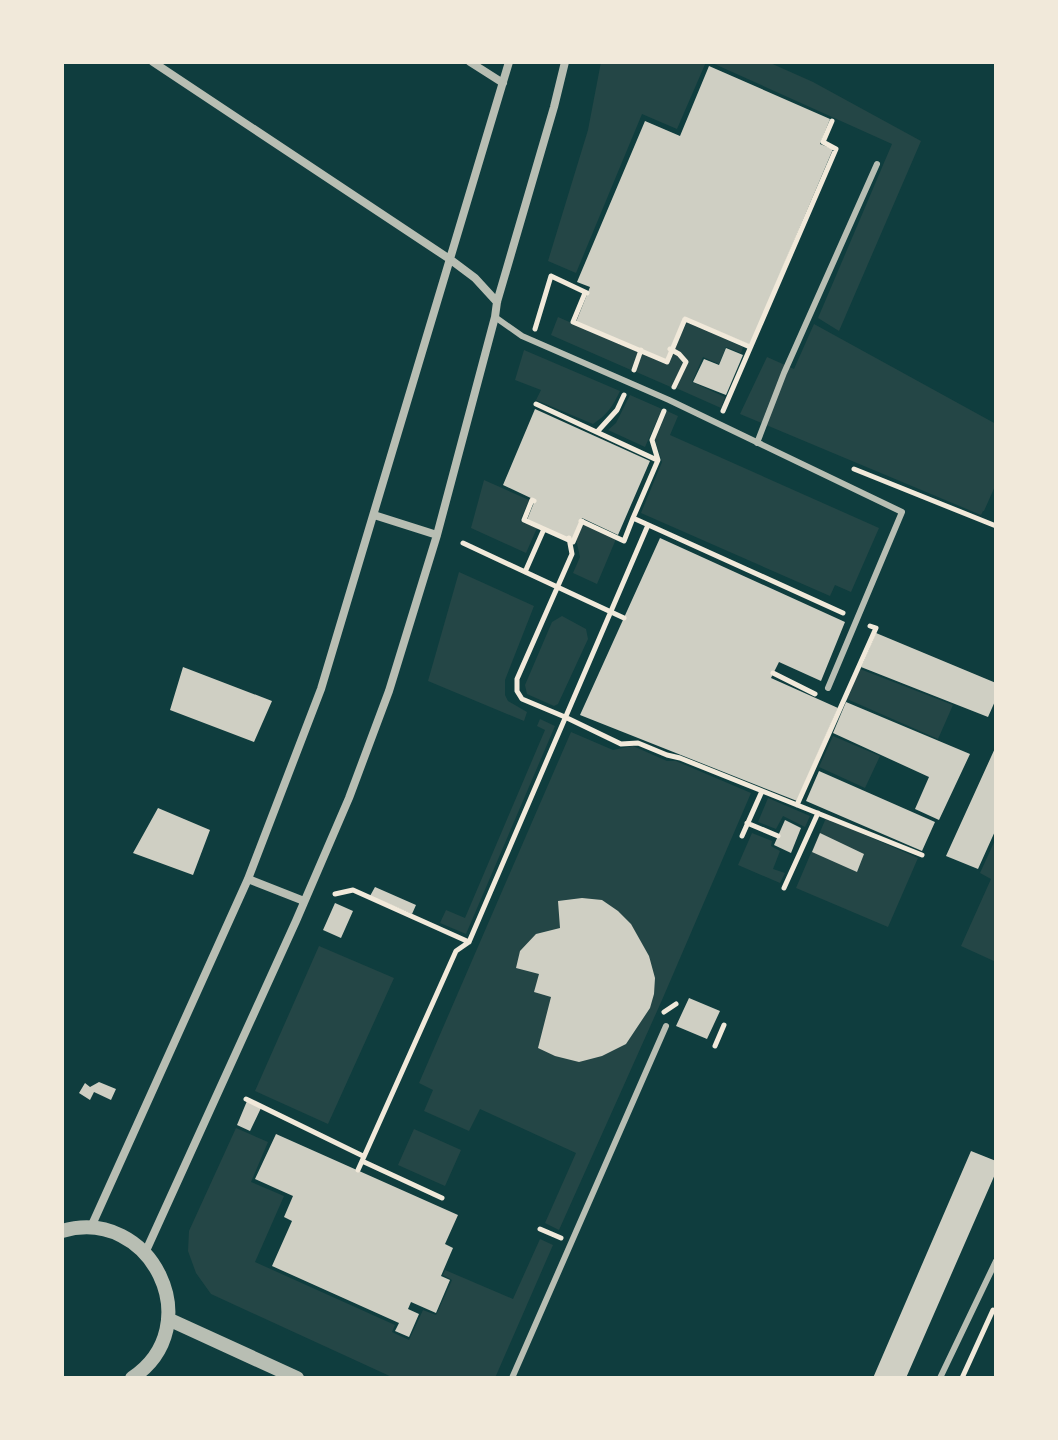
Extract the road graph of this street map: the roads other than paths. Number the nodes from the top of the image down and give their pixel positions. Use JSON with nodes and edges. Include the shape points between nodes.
{"nodes":[{"id":1,"x":153,"y":62,"type":"edge"},
{"id":2,"x":470,"y":62,"type":"edge"},
{"id":3,"x":509,"y":62,"type":"edge"},
{"id":4,"x":565,"y":62,"type":"edge"},
{"id":5,"x":503,"y":83,"type":"junction"},
{"id":6,"x":877,"y":164,"type":"dead end"},
{"id":7,"x":451,"y":260,"type":"junction"},
{"id":8,"x":497,"y":302,"type":"junction"},
{"id":9,"x":495,"y":317,"type":"junction"},
{"id":10,"x":757,"y":443,"type":"junction"},
{"id":11,"x":374,"y":515,"type":"junction"},
{"id":12,"x":437,"y":535,"type":"junction"},
{"id":13,"x":828,"y":688,"type":"dead end"},
{"id":14,"x":248,"y":879,"type":"junction"},
{"id":15,"x":304,"y":901,"type":"junction"},
{"id":16,"x":666,"y":1026,"type":"dead end"},
{"id":17,"x":91,"y":1227,"type":"junction"},
{"id":18,"x":62,"y":1231,"type":"edge"},
{"id":19,"x":145,"y":1253,"type":"junction"},
{"id":20,"x":996,"y":1261,"type":"edge"},
{"id":21,"x":168,"y":1319,"type":"junction"},
{"id":22,"x":142,"y":1376,"type":"edge"},
{"id":23,"x":297,"y":1378,"type":"edge"},
{"id":24,"x":512,"y":1378,"type":"edge"},
{"id":25,"x":940,"y":1378,"type":"edge"}],
"edges":[{"from":1,"to":7,"type":"street"},
{"from":2,"to":5,"type":"street"},
{"from":3,"to":5,"type":"street"},
{"from":4,"to":8,"type":"street"},
{"from":5,"to":7,"type":"street"},
{"from":6,"to":10,"type":"lane"},
{"from":7,"to":8,"type":"street"},
{"from":7,"to":11,"type":"street"},
{"from":8,"to":9,"type":"street"},
{"from":9,"to":10,"type":"lane","via":[[522,336]]},
{"from":9,"to":12,"type":"street"},
{"from":10,"to":13,"type":"lane","via":[[902,512]]},
{"from":11,"to":12,"type":"street"},
{"from":11,"to":14,"type":"street","via":[[321,689]]},
{"from":12,"to":15,"type":"street","via":[[389,691]]},
{"from":14,"to":15,"type":"street"},
{"from":14,"to":17,"type":"street"},
{"from":15,"to":19,"type":"street"},
{"from":16,"to":24,"type":"lane"},
{"from":17,"to":18,"type":"street"},
{"from":17,"to":19,"type":"street","via":[[131,1241]]},
{"from":19,"to":21,"type":"street","via":[[160,1274]]},
{"from":20,"to":25,"type":"lane"},
{"from":21,"to":22,"type":"street","via":[[164,1339]]},
{"from":21,"to":23,"type":"street"}]}
